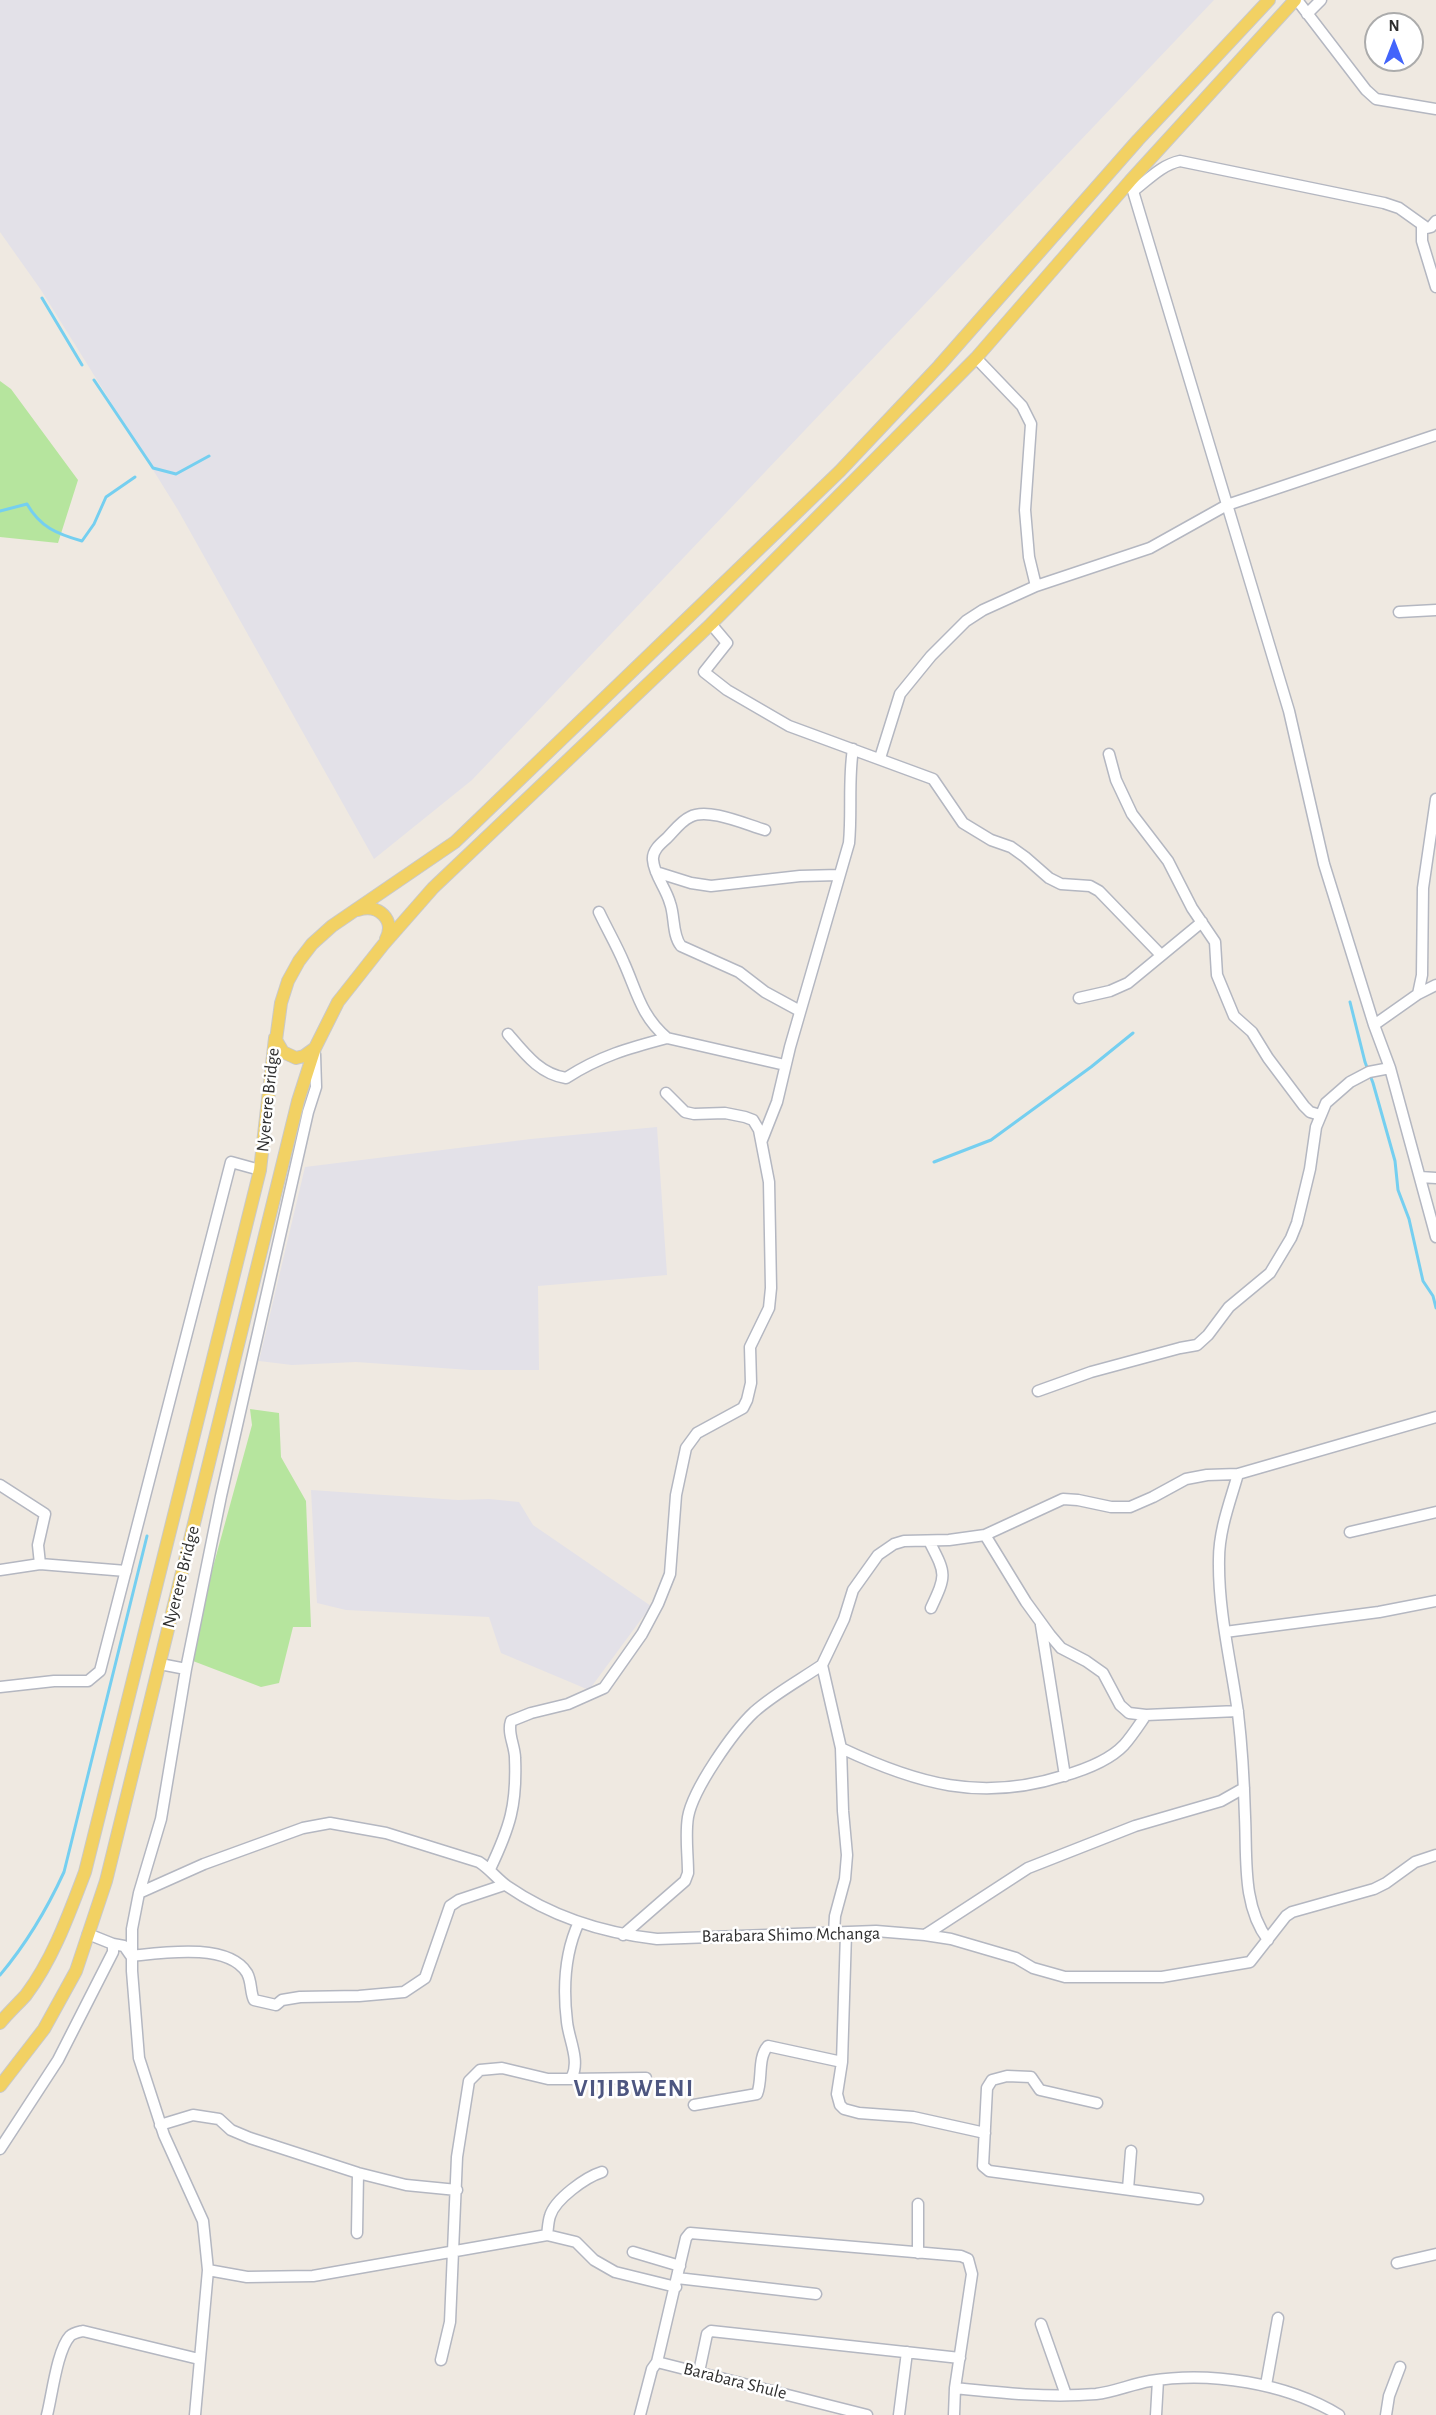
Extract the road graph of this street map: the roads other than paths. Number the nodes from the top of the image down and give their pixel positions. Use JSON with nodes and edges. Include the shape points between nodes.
{"nodes":[{"id":1,"x":1269,"y":0,"type":"edge"},
{"id":2,"x":1296,"y":0,"type":"edge"},
{"id":3,"x":1321,"y":0,"type":"edge"},
{"id":4,"x":1307,"y":14,"type":"junction"},
{"id":5,"x":1436,"y":110,"type":"edge"},
{"id":6,"x":1131,"y":186,"type":"junction"},
{"id":7,"x":1436,"y":220,"type":"edge"},
{"id":8,"x":1422,"y":226,"type":"junction"},
{"id":9,"x":1436,"y":287,"type":"edge"},
{"id":10,"x":976,"y":358,"type":"junction"},
{"id":11,"x":1436,"y":435,"type":"edge"},
{"id":12,"x":1227,"y":505,"type":"junction"},
{"id":13,"x":1036,"y":586,"type":"junction"},
{"id":14,"x":1436,"y":610,"type":"edge"},
{"id":15,"x":1399,"y":612,"type":"dead end"},
{"id":16,"x":711,"y":624,"type":"junction"},
{"id":17,"x":853,"y":749,"type":"junction"},
{"id":18,"x":1109,"y":754,"type":"dead end"},
{"id":19,"x":880,"y":759,"type":"junction"},
{"id":20,"x":1436,"y":799,"type":"edge"},
{"id":21,"x":765,"y":830,"type":"dead end"},
{"id":22,"x":656,"y":872,"type":"junction"},
{"id":23,"x":839,"y":875,"type":"junction"},
{"id":24,"x":352,"y":912,"type":"junction"},
{"id":25,"x":599,"y":912,"type":"dead end"},
{"id":26,"x":1202,"y":922,"type":"junction"},
{"id":27,"x":382,"y":945,"type":"junction"},
{"id":28,"x":1161,"y":955,"type":"junction"},
{"id":29,"x":1436,"y":985,"type":"edge"},
{"id":30,"x":1418,"y":994,"type":"junction"},
{"id":31,"x":1079,"y":998,"type":"dead end"},
{"id":32,"x":800,"y":1011,"type":"junction"},
{"id":33,"x":1374,"y":1025,"type":"junction"},
{"id":34,"x":276,"y":1032,"type":"junction"},
{"id":35,"x":508,"y":1034,"type":"dead end"},
{"id":36,"x":667,"y":1038,"type":"junction"},
{"id":37,"x":315,"y":1048,"type":"junction"},
{"id":38,"x":785,"y":1065,"type":"junction"},
{"id":39,"x":1390,"y":1068,"type":"junction"},
{"id":40,"x":666,"y":1093,"type":"dead end"},
{"id":41,"x":1320,"y":1115,"type":"junction"},
{"id":42,"x":762,"y":1141,"type":"junction"},
{"id":43,"x":260,"y":1170,"type":"junction"},
{"id":44,"x":1420,"y":1177,"type":"junction"},
{"id":45,"x":1436,"y":1178,"type":"edge"},
{"id":46,"x":1436,"y":1237,"type":"edge"},
{"id":47,"x":1038,"y":1391,"type":"dead end"},
{"id":48,"x":1436,"y":1417,"type":"edge"},
{"id":49,"x":1238,"y":1474,"type":"junction"},
{"id":50,"x":0,"y":1485,"type":"edge"},
{"id":51,"x":1436,"y":1512,"type":"edge"},
{"id":52,"x":1350,"y":1532,"type":"dead end"},
{"id":53,"x":985,"y":1535,"type":"junction"},
{"id":54,"x":929,"y":1540,"type":"junction"},
{"id":55,"x":40,"y":1564,"type":"junction"},
{"id":56,"x":0,"y":1570,"type":"edge"},
{"id":57,"x":126,"y":1570,"type":"junction"},
{"id":58,"x":1436,"y":1601,"type":"edge"},
{"id":59,"x":931,"y":1608,"type":"dead end"},
{"id":60,"x":1040,"y":1621,"type":"junction"},
{"id":61,"x":1225,"y":1632,"type":"junction"},
{"id":62,"x":160,"y":1664,"type":"junction"},
{"id":63,"x":822,"y":1665,"type":"junction"},
{"id":64,"x":186,"y":1669,"type":"junction"},
{"id":65,"x":0,"y":1687,"type":"edge"},
{"id":66,"x":1238,"y":1711,"type":"junction"},
{"id":67,"x":1146,"y":1715,"type":"junction"},
{"id":68,"x":841,"y":1748,"type":"junction"},
{"id":69,"x":1065,"y":1776,"type":"junction"},
{"id":70,"x":1244,"y":1788,"type":"junction"},
{"id":71,"x":1436,"y":1855,"type":"edge"},
{"id":72,"x":490,"y":1869,"type":"junction"},
{"id":73,"x":504,"y":1885,"type":"junction"},
{"id":74,"x":139,"y":1893,"type":"junction"},
{"id":75,"x":579,"y":1922,"type":"junction"},
{"id":76,"x":834,"y":1933,"type":"junction"},
{"id":77,"x":846,"y":1933,"type":"junction"},
{"id":78,"x":88,"y":1934,"type":"junction"},
{"id":79,"x":624,"y":1935,"type":"junction"},
{"id":80,"x":925,"y":1935,"type":"junction"},
{"id":81,"x":1268,"y":1941,"type":"junction"},
{"id":82,"x":113,"y":1944,"type":"junction"},
{"id":83,"x":131,"y":1956,"type":"junction"},
{"id":84,"x":0,"y":2023,"type":"edge"},
{"id":85,"x":842,"y":2062,"type":"junction"},
{"id":86,"x":646,"y":2078,"type":"dead end"},
{"id":87,"x":568,"y":2079,"type":"junction"},
{"id":88,"x":0,"y":2086,"type":"edge"},
{"id":89,"x":1097,"y":2103,"type":"dead end"},
{"id":90,"x":694,"y":2105,"type":"dead end"},
{"id":91,"x":160,"y":2125,"type":"junction"},
{"id":92,"x":985,"y":2133,"type":"junction"},
{"id":93,"x":0,"y":2149,"type":"edge"},
{"id":94,"x":1131,"y":2151,"type":"dead end"},
{"id":95,"x":602,"y":2172,"type":"dead end"},
{"id":96,"x":358,"y":2173,"type":"junction"},
{"id":97,"x":1128,"y":2189,"type":"junction"},
{"id":98,"x":457,"y":2190,"type":"junction"},
{"id":99,"x":1198,"y":2199,"type":"dead end"},
{"id":100,"x":918,"y":2204,"type":"dead end"},
{"id":101,"x":357,"y":2233,"type":"dead end"},
{"id":102,"x":547,"y":2235,"type":"junction"},
{"id":103,"x":454,"y":2252,"type":"junction"},
{"id":104,"x":633,"y":2252,"type":"dead end"},
{"id":105,"x":918,"y":2253,"type":"junction"},
{"id":106,"x":1436,"y":2254,"type":"edge"},
{"id":107,"x":1396,"y":2264,"type":"dead end"},
{"id":108,"x":680,"y":2266,"type":"junction"},
{"id":109,"x":208,"y":2270,"type":"junction"},
{"id":110,"x":677,"y":2282,"type":"junction"},
{"id":111,"x":816,"y":2294,"type":"dead end"},
{"id":112,"x":1278,"y":2318,"type":"dead end"},
{"id":113,"x":1041,"y":2324,"type":"dead end"},
{"id":114,"x":907,"y":2352,"type":"junction"},
{"id":115,"x":960,"y":2358,"type":"junction"},
{"id":116,"x":199,"y":2360,"type":"junction"},
{"id":117,"x":441,"y":2360,"type":"dead end"},
{"id":118,"x":657,"y":2362,"type":"junction"},
{"id":119,"x":1400,"y":2367,"type":"dead end"},
{"id":120,"x":699,"y":2372,"type":"junction"},
{"id":121,"x":1158,"y":2380,"type":"junction"},
{"id":122,"x":1266,"y":2385,"type":"junction"},
{"id":123,"x":955,"y":2388,"type":"junction"},
{"id":124,"x":1066,"y":2395,"type":"junction"},
{"id":125,"x":47,"y":2415,"type":"edge"},
{"id":126,"x":195,"y":2415,"type":"edge"},
{"id":127,"x":640,"y":2415,"type":"edge"},
{"id":128,"x":867,"y":2415,"type":"edge"},
{"id":129,"x":899,"y":2415,"type":"edge"},
{"id":130,"x":954,"y":2415,"type":"edge"},
{"id":131,"x":1155,"y":2415,"type":"edge"},
{"id":132,"x":1339,"y":2415,"type":"edge"},
{"id":133,"x":1386,"y":2415,"type":"edge"}],
"edges":[{"from":1,"to":24,"type":"main road","name":"Nyerere Bridge","via":[[840,471],[455,842]]},
{"from":2,"to":4,"type":"street"},
{"from":2,"to":6,"type":"main road","name":"Nyerere Bridge"},
{"from":3,"to":4,"type":"street"},
{"from":4,"to":5,"type":"street","via":[[1376,99]]},
{"from":6,"to":8,"type":"street","via":[[1180,161],[1384,203]]},
{"from":6,"to":10,"type":"main road","name":"Nyerere Bridge"},
{"from":6,"to":12,"type":"street"},
{"from":7,"to":8,"type":"street","via":[[1430,228]]},
{"from":8,"to":9,"type":"street","via":[[1422,241]]},
{"from":10,"to":13,"type":"street","via":[[1022,406],[1031,424],[1024,510]]},
{"from":10,"to":16,"type":"main road","name":"Nyerere Bridge"},
{"from":11,"to":12,"type":"street"},
{"from":12,"to":13,"type":"street","via":[[1150,548]]},
{"from":12,"to":33,"type":"street","via":[[1286,701],[1324,864]]},
{"from":13,"to":19,"type":"street","via":[[966,621],[932,656],[900,694]]},
{"from":14,"to":15,"type":"street"},
{"from":16,"to":17,"type":"street","via":[[727,643],[704,672],[789,726]]},
{"from":16,"to":27,"type":"main road","name":"Nyerere Bridge","via":[[433,888]]},
{"from":17,"to":19,"type":"street"},
{"from":17,"to":23,"type":"street","via":[[849,843]]},
{"from":18,"to":26,"type":"street","via":[[1132,814],[1168,861]]},
{"from":19,"to":28,"type":"street","via":[[933,779],[963,823],[1011,847],[1049,878],[1099,891]]},
{"from":20,"to":30,"type":"street","via":[[1423,888],[1422,975]]},
{"from":21,"to":22,"type":"street","via":[[712,814],[697,814],[688,818],[653,854]]},
{"from":22,"to":23,"type":"street","via":[[711,886]]},
{"from":22,"to":32,"type":"street","via":[[670,901],[675,940],[681,946],[739,972]]},
{"from":23,"to":32,"type":"street"},
{"from":24,"to":27,"type":"main road","via":[[369,907],[381,912],[389,923]]},
{"from":24,"to":34,"type":"main road","name":"Nyerere Bridge","via":[[312,944],[299,961],[288,981]]},
{"from":25,"to":36,"type":"street","via":[[639,1002],[654,1027]]},
{"from":26,"to":28,"type":"street"},
{"from":26,"to":41,"type":"street","via":[[1215,942],[1217,975],[1234,1016],[1252,1032],[1304,1106]]},
{"from":27,"to":37,"type":"main road","name":"Nyerere Bridge","via":[[338,1002]]},
{"from":28,"to":31,"type":"street","via":[[1128,983]]},
{"from":29,"to":30,"type":"street"},
{"from":30,"to":33,"type":"street"},
{"from":32,"to":38,"type":"street"},
{"from":33,"to":39,"type":"street"},
{"from":34,"to":37,"type":"main road","via":[[278,1047],[289,1056],[304,1056]]},
{"from":34,"to":43,"type":"main road","name":"Nyerere Bridge"},
{"from":35,"to":36,"type":"street","via":[[532,1062],[566,1078],[621,1050]]},
{"from":36,"to":38,"type":"street"},
{"from":37,"to":62,"type":"main road","name":"Nyerere Bridge","via":[[298,1101]]},
{"from":37,"to":64,"type":"street","via":[[316,1087],[223,1485]]},
{"from":38,"to":42,"type":"street","via":[[777,1102]]},
{"from":39,"to":41,"type":"street","via":[[1369,1072],[1350,1082],[1333,1095]]},
{"from":39,"to":44,"type":"street"},
{"from":40,"to":42,"type":"street","via":[[685,1112],[725,1113],[753,1120]]},
{"from":41,"to":47,"type":"street","via":[[1291,1238],[1270,1273],[1229,1307],[1208,1335],[1197,1345],[1091,1372]]},
{"from":42,"to":72,"type":"street","via":[[769,1182],[771,1288],[769,1308],[750,1347],[751,1383],[747,1400],[734,1414],[697,1433],[686,1448],[676,1495],[670,1574],[642,1634],[604,1688],[568,1704],[511,1721],[516,1795],[510,1825]]},
{"from":43,"to":57,"type":"street","via":[[231,1162]]},
{"from":43,"to":84,"type":"main road","name":"Nyerere Bridge","via":[[85,1872],[49,1957],[26,1994]]},
{"from":44,"to":45,"type":"street"},
{"from":44,"to":46,"type":"street"},
{"from":48,"to":49,"type":"street"},
{"from":49,"to":53,"type":"street","via":[[1185,1479],[1130,1507],[1064,1499]]},
{"from":49,"to":61,"type":"street","via":[[1222,1530],[1219,1558]]},
{"from":50,"to":55,"type":"street","via":[[45,1514],[38,1545]]},
{"from":51,"to":52,"type":"street"},
{"from":53,"to":54,"type":"street"},
{"from":53,"to":60,"type":"street"},
{"from":54,"to":59,"type":"street","via":[[944,1574]]},
{"from":54,"to":63,"type":"street","via":[[894,1544],[878,1555],[854,1590]]},
{"from":55,"to":56,"type":"street"},
{"from":55,"to":57,"type":"street"},
{"from":57,"to":65,"type":"street","via":[[100,1671],[94,1678]]},
{"from":58,"to":61,"type":"street"},
{"from":60,"to":67,"type":"street","via":[[1061,1648],[1103,1673],[1124,1710]]},
{"from":60,"to":69,"type":"street"},
{"from":61,"to":66,"type":"street"},
{"from":62,"to":64,"type":"street"},
{"from":62,"to":78,"type":"main road","name":"Nyerere Bridge","via":[[106,1881]]},
{"from":63,"to":68,"type":"street"},
{"from":63,"to":79,"type":"street","via":[[754,1712],[742,1725],[706,1776],[688,1816],[685,1881]]},
{"from":64,"to":74,"type":"street","via":[[161,1819]]},
{"from":66,"to":67,"type":"street"},
{"from":66,"to":70,"type":"street"},
{"from":67,"to":69,"type":"street","via":[[1123,1746],[1087,1769]]},
{"from":68,"to":69,"type":"street","via":[[884,1768],[944,1786],[1034,1786]]},
{"from":68,"to":76,"type":"street","via":[[847,1855]]},
{"from":70,"to":80,"type":"street","via":[[1221,1801],[1135,1826],[1028,1868]]},
{"from":70,"to":81,"type":"street","via":[[1248,1887],[1254,1915]]},
{"from":71,"to":81,"type":"street","name":"Barabara Shimo Mchanga","via":[[1414,1863],[1374,1889],[1292,1912]]},
{"from":72,"to":73,"type":"street","name":"Barabara Shimo Mchanga"},
{"from":72,"to":74,"type":"street","name":"Barabara Shimo Mchanga","via":[[468,1858],[386,1833],[330,1823],[303,1828],[236,1852]]},
{"from":73,"to":75,"type":"street","name":"Barabara Shimo Mchanga"},
{"from":73,"to":83,"type":"street","via":[[450,1906],[425,1978],[404,1992],[300,1997],[271,2005],[254,2000],[248,1974],[224,1958],[187,1950]]},
{"from":74,"to":83,"type":"street"},
{"from":75,"to":79,"type":"street","name":"Barabara Shimo Mchanga"},
{"from":75,"to":87,"type":"street","via":[[567,1964],[567,2020],[576,2062]]},
{"from":76,"to":77,"type":"street","name":"Barabara Shimo Mchanga"},
{"from":76,"to":79,"type":"street","name":"Barabara Shimo Mchanga","via":[[657,1939]]},
{"from":77,"to":80,"type":"street","name":"Barabara Shimo Mchanga"},
{"from":77,"to":85,"type":"street"},
{"from":78,"to":82,"type":"street"},
{"from":78,"to":88,"type":"main road","name":"Nyerere Bridge","via":[[76,1971],[44,2030]]},
{"from":80,"to":81,"type":"street","name":"Barabara Shimo Mchanga","via":[[1016,1958],[1033,1968],[1065,1977],[1162,1977],[1243,1964],[1256,1958]]},
{"from":82,"to":83,"type":"street","via":[[124,1946]]},
{"from":82,"to":93,"type":"street","via":[[109,1962],[58,2060]]},
{"from":83,"to":91,"type":"street","via":[[139,2058]]},
{"from":85,"to":90,"type":"street","via":[[768,2046],[757,2094]]},
{"from":85,"to":92,"type":"street","via":[[837,2094],[844,2109],[913,2117]]},
{"from":86,"to":87,"type":"street"},
{"from":87,"to":98,"type":"street","via":[[548,2079],[502,2068],[480,2070],[469,2081],[457,2157]]},
{"from":89,"to":92,"type":"street","via":[[1040,2090],[1031,2077],[992,2080],[988,2083]]},
{"from":91,"to":96,"type":"street","via":[[193,2115],[219,2119],[249,2138]]},
{"from":91,"to":109,"type":"street","via":[[202,2221]]},
{"from":92,"to":97,"type":"street","via":[[983,2166],[989,2171]]},
{"from":94,"to":97,"type":"street"},
{"from":95,"to":102,"type":"street","via":[[590,2176],[556,2205],[550,2214]]},
{"from":96,"to":98,"type":"street","via":[[406,2185]]},
{"from":96,"to":101,"type":"street"},
{"from":97,"to":99,"type":"street"},
{"from":98,"to":103,"type":"street"},
{"from":100,"to":105,"type":"street"},
{"from":102,"to":103,"type":"street"},
{"from":102,"to":110,"type":"street","via":[[576,2242],[594,2260],[615,2272]]},
{"from":103,"to":109,"type":"street","via":[[313,2276],[247,2277]]},
{"from":103,"to":117,"type":"street","via":[[450,2322]]},
{"from":104,"to":108,"type":"street"},
{"from":105,"to":108,"type":"street","via":[[690,2233]]},
{"from":105,"to":115,"type":"street","via":[[968,2259],[972,2274]]},
{"from":106,"to":107,"type":"street"},
{"from":108,"to":110,"type":"street"},
{"from":109,"to":116,"type":"street"},
{"from":110,"to":111,"type":"street"},
{"from":110,"to":118,"type":"street"},
{"from":112,"to":122,"type":"street"},
{"from":113,"to":124,"type":"street"},
{"from":114,"to":115,"type":"street"},
{"from":114,"to":120,"type":"street","via":[[711,2331]]},
{"from":114,"to":129,"type":"street"},
{"from":115,"to":123,"type":"street"},
{"from":116,"to":125,"type":"street","via":[[83,2331],[70,2335],[58,2364]]},
{"from":116,"to":126,"type":"street"},
{"from":118,"to":120,"type":"street","name":"Barabara Shule"},
{"from":118,"to":127,"type":"street"},
{"from":119,"to":133,"type":"street"},
{"from":120,"to":128,"type":"street","name":"Barabara Shule"},
{"from":121,"to":122,"type":"street","via":[[1224,2380]]},
{"from":121,"to":124,"type":"street","via":[[1102,2393]]},
{"from":121,"to":131,"type":"street"},
{"from":122,"to":132,"type":"street","via":[[1318,2402]]},
{"from":123,"to":124,"type":"street","via":[[1025,2396]]},
{"from":123,"to":130,"type":"street"}]}
